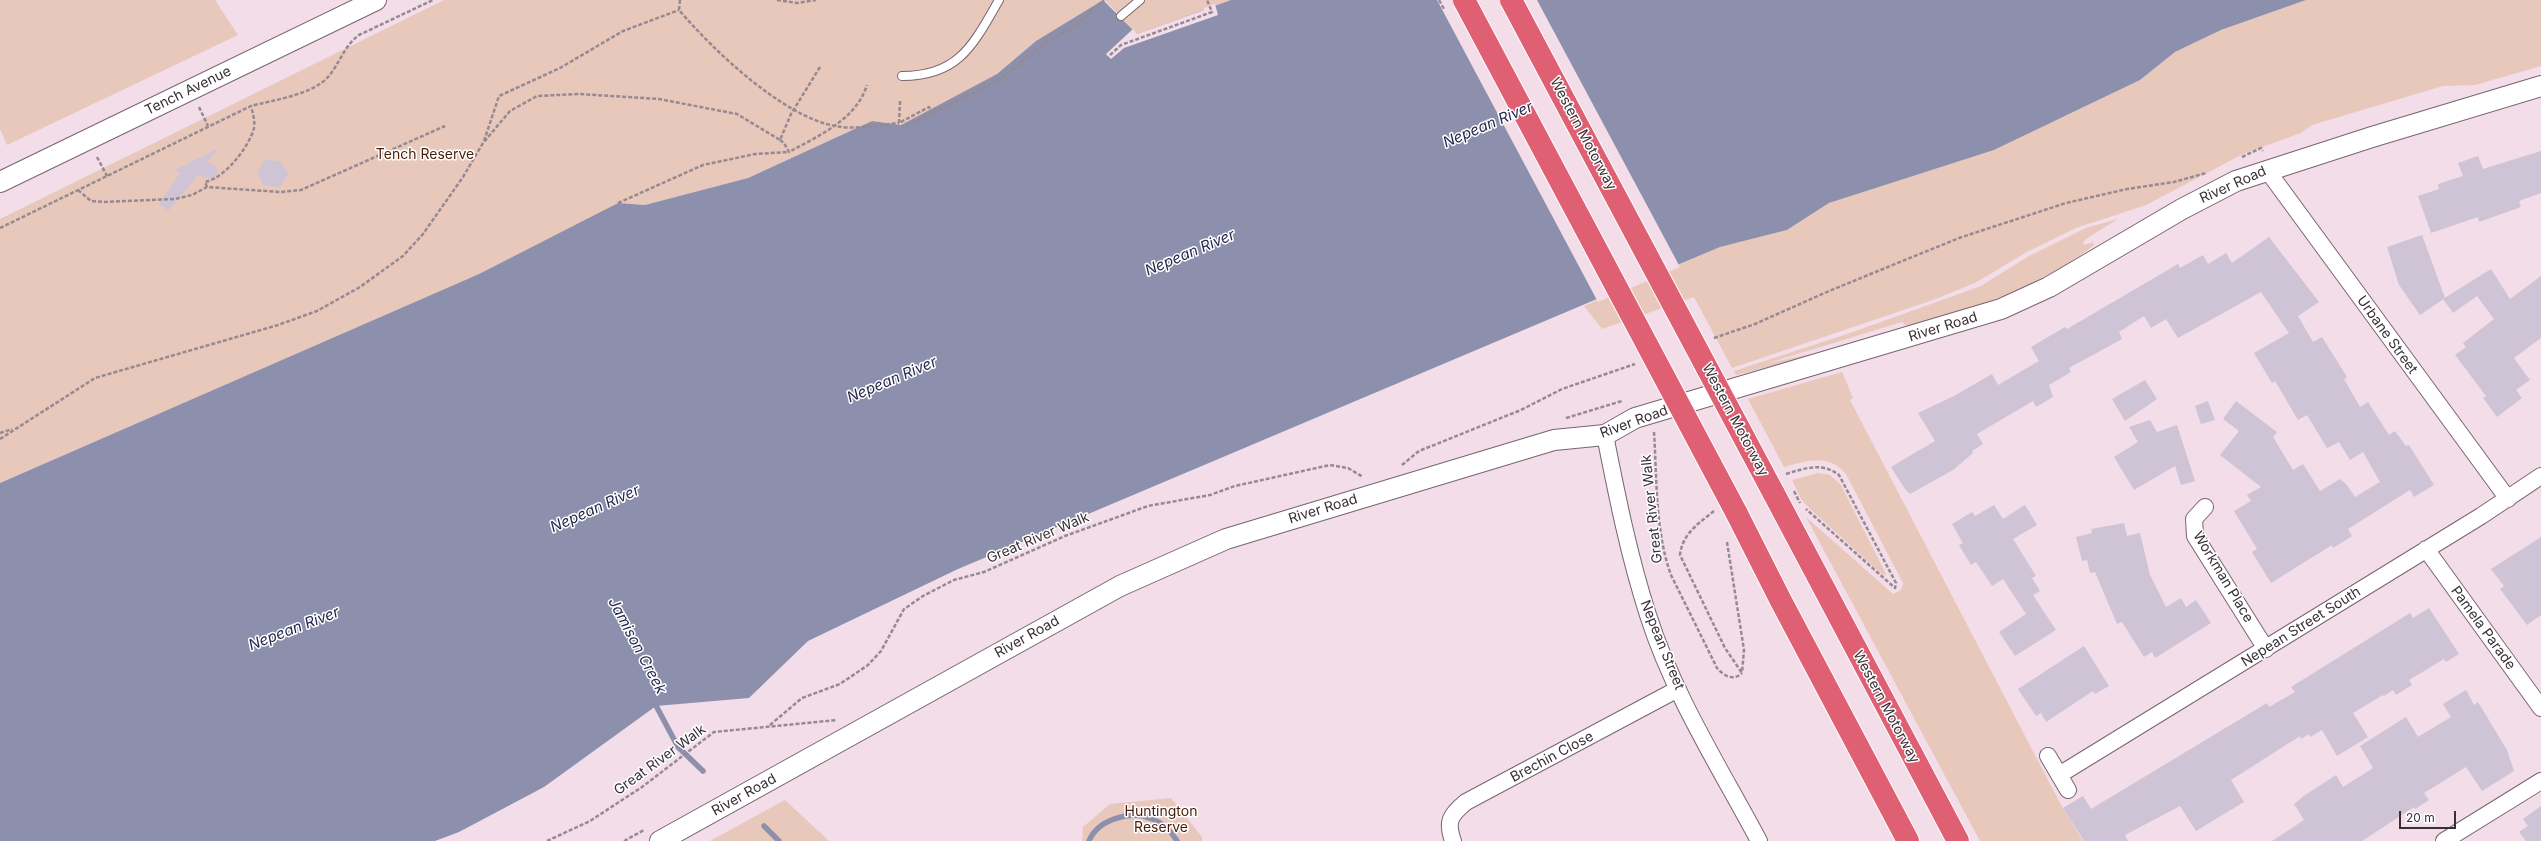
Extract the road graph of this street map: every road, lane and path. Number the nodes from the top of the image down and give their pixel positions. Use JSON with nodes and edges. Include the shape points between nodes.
{"nodes":[{"id":1,"x":376,"y":0,"type":"edge"},
{"id":2,"x":433,"y":0,"type":"edge"},
{"id":3,"x":680,"y":0,"type":"edge"},
{"id":4,"x":777,"y":0,"type":"edge"},
{"id":5,"x":816,"y":0,"type":"edge"},
{"id":6,"x":999,"y":0,"type":"edge"},
{"id":7,"x":1104,"y":0,"type":"edge"},
{"id":8,"x":1140,"y":0,"type":"edge"},
{"id":9,"x":1464,"y":0,"type":"edge"},
{"id":10,"x":1511,"y":0,"type":"edge"},
{"id":11,"x":1208,"y":1,"type":"edge"},
{"id":12,"x":679,"y":10,"type":"junction"},
{"id":13,"x":1121,"y":16,"type":"dead end"},
{"id":14,"x":1110,"y":55,"type":"dead end"},
{"id":15,"x":820,"y":67,"type":"dead end"},
{"id":16,"x":902,"y":76,"type":"dead end"},
{"id":17,"x":867,"y":85,"type":"dead end"},
{"id":18,"x":2541,"y":86,"type":"edge"},
{"id":19,"x":900,"y":101,"type":"dead end"},
{"id":20,"x":197,"y":103,"type":"dead end"},
{"id":21,"x":251,"y":106,"type":"junction"},
{"id":22,"x":794,"y":110,"type":"junction"},
{"id":23,"x":932,"y":113,"type":"junction"},
{"id":24,"x":899,"y":123,"type":"junction"},
{"id":25,"x":208,"y":126,"type":"junction"},
{"id":26,"x":445,"y":126,"type":"dead end"},
{"id":27,"x":834,"y":126,"type":"junction"},
{"id":28,"x":901,"y":128,"type":"dead end"},
{"id":29,"x":780,"y":140,"type":"junction"},
{"id":30,"x":483,"y":143,"type":"junction"},
{"id":31,"x":789,"y":152,"type":"junction"},
{"id":32,"x":94,"y":153,"type":"dead end"},
{"id":33,"x":2235,"y":160,"type":"dead end"},
{"id":34,"x":2266,"y":163,"type":"junction"},
{"id":35,"x":2209,"y":171,"type":"dead end"},
{"id":36,"x":107,"y":176,"type":"junction"},
{"id":37,"x":0,"y":182,"type":"edge"},
{"id":38,"x":207,"y":187,"type":"junction"},
{"id":39,"x":78,"y":190,"type":"junction"},
{"id":40,"x":618,"y":203,"type":"dead end"},
{"id":41,"x":0,"y":228,"type":"edge"},
{"id":42,"x":1710,"y":339,"type":"dead end"},
{"id":43,"x":1636,"y":364,"type":"dead end"},
{"id":44,"x":15,"y":428,"type":"junction"},
{"id":45,"x":1654,"y":428,"type":"dead end"},
{"id":46,"x":0,"y":432,"type":"edge"},
{"id":47,"x":1605,"y":435,"type":"junction"},
{"id":48,"x":0,"y":439,"type":"edge"},
{"id":49,"x":1402,"y":465,"type":"dead end"},
{"id":50,"x":2541,"y":476,"type":"edge"},
{"id":51,"x":1363,"y":477,"type":"dead end"},
{"id":52,"x":1778,"y":483,"type":"junction"},
{"id":53,"x":2508,"y":499,"type":"junction"},
{"id":54,"x":1800,"y":503,"type":"dead end"},
{"id":55,"x":2205,"y":507,"type":"dead end"},
{"id":56,"x":1714,"y":511,"type":"dead end"},
{"id":57,"x":1727,"y":539,"type":"dead end"},
{"id":58,"x":2426,"y":550,"type":"junction"},
{"id":59,"x":2266,"y":649,"type":"junction"},
{"id":60,"x":1742,"y":673,"type":"junction"},
{"id":61,"x":1678,"y":689,"type":"junction"},
{"id":62,"x":2541,"y":708,"type":"edge"},
{"id":63,"x":845,"y":720,"type":"dead end"},
{"id":64,"x":770,"y":725,"type":"junction"},
{"id":65,"x":2048,"y":756,"type":"dead end"},
{"id":66,"x":2059,"y":775,"type":"junction"},
{"id":67,"x":2541,"y":781,"type":"edge"},
{"id":68,"x":2068,"y":790,"type":"dead end"},
{"id":69,"x":547,"y":841,"type":"edge"},
{"id":70,"x":660,"y":841,"type":"edge"},
{"id":71,"x":1452,"y":841,"type":"edge"},
{"id":72,"x":1759,"y":841,"type":"edge"},
{"id":73,"x":1908,"y":841,"type":"edge"},
{"id":74,"x":1958,"y":841,"type":"edge"},
{"id":75,"x":2444,"y":841,"type":"edge"}],
"edges":[{"from":1,"to":37,"type":"street","name":"Tench Avenue"},
{"from":2,"to":21,"type":"path","via":[[349,42],[337,66],[326,79],[283,100]]},
{"from":3,"to":12,"type":"path"},
{"from":4,"to":5,"type":"path","via":[[797,3]]},
{"from":6,"to":16,"type":"lane","via":[[983,28],[960,57],[943,69],[925,76]]},
{"from":7,"to":23,"type":"path","via":[[1098,8],[1038,48],[1003,78]]},
{"from":8,"to":13,"type":"lane"},
{"from":9,"to":73,"type":"highway","bridge":true},
{"from":10,"to":52,"type":"highway","name":"Western Motorway","bridge":true},
{"from":11,"to":14,"type":"path","via":[[1212,12],[1121,45]]},
{"from":12,"to":22,"type":"path","via":[[730,64]]},
{"from":12,"to":30,"type":"path","via":[[623,30],[560,68],[499,96]]},
{"from":15,"to":22,"type":"path"},
{"from":17,"to":27,"type":"path","via":[[855,108]]},
{"from":18,"to":34,"type":"street","name":"River Road"},
{"from":19,"to":24,"type":"path"},
{"from":20,"to":25,"type":"path"},
{"from":21,"to":25,"type":"path"},
{"from":21,"to":38,"type":"path","via":[[254,118],[250,138],[229,166],[212,180],[205,182]]},
{"from":22,"to":27,"type":"path"},
{"from":22,"to":29,"type":"path"},
{"from":23,"to":24,"type":"path","via":[[929,107]]},
{"from":23,"to":28,"type":"path"},
{"from":24,"to":27,"type":"path"},
{"from":25,"to":36,"type":"path"},
{"from":26,"to":38,"type":"path","via":[[300,190],[280,192]]},
{"from":27,"to":31,"type":"path"},
{"from":29,"to":30,"type":"path","via":[[737,114],[659,99],[579,94],[537,96],[510,111]]},
{"from":29,"to":31,"type":"path"},
{"from":30,"to":44,"type":"path","via":[[463,177],[423,234],[404,256],[360,288],[317,311],[278,325],[95,378]]},
{"from":31,"to":40,"type":"path","via":[[755,154],[703,165]]},
{"from":32,"to":36,"type":"path"},
{"from":33,"to":34,"type":"path","via":[[2261,148]]},
{"from":34,"to":47,"type":"street","name":"River Road","via":[[2049,287],[2001,309],[1635,418]]},
{"from":34,"to":53,"type":"street","name":"Urbane Street"},
{"from":35,"to":42,"type":"path","via":[[2174,182],[2127,188],[2066,203],[1959,238],[1755,324]]},
{"from":36,"to":39,"type":"path"},
{"from":38,"to":39,"type":"path","via":[[192,195],[175,199],[104,202],[91,201]]},
{"from":39,"to":41,"type":"path"},
{"from":43,"to":49,"type":"path","via":[[1562,389],[1521,410],[1419,451]]},
{"from":44,"to":46,"type":"path"},
{"from":44,"to":48,"type":"path"},
{"from":45,"to":60,"type":"path","name":"Great River Walk","via":[[1659,511],[1671,575],[1717,668],[1721,673],[1731,677]]},
{"from":47,"to":61,"type":"street","name":"Nepean Street","via":[[1626,539],[1648,616]]},
{"from":47,"to":70,"type":"street","name":"River Road","via":[[1562,438],[1541,444],[1288,519],[1176,560],[1120,586]]},
{"from":50,"to":53,"type":"street","name":"Nepean Street South"},
{"from":51,"to":64,"type":"path","name":"Great River Walk","via":[[1348,468],[1330,466],[1235,486],[1210,495],[1148,506],[1065,536],[984,572],[954,580],[904,609],[881,651],[868,665],[840,684],[802,698]]},
{"from":52,"to":54,"type":"path","via":[[1804,468],[1824,466],[1839,475],[1896,583],[1895,588]]},
{"from":52,"to":74,"type":"highway","name":"Western Motorway"},
{"from":53,"to":58,"type":"street","name":"Nepean Street South"},
{"from":55,"to":59,"type":"street","name":"Workman Place","via":[[2194,519],[2195,536]]},
{"from":56,"to":60,"type":"path","via":[[1688,534],[1680,555],[1725,648]]},
{"from":57,"to":60,"type":"path","via":[[1744,650]]},
{"from":58,"to":59,"type":"street","name":"Nepean Street South"},
{"from":58,"to":62,"type":"street","name":"Pamela Parade"},
{"from":59,"to":66,"type":"street","name":"Nepean Street South"},
{"from":61,"to":71,"type":"street","name":"Brechin Close","via":[[1466,802],[1450,819],[1448,825]]},
{"from":61,"to":72,"type":"street","name":"Nepean Street"},
{"from":63,"to":64,"type":"path","name":"Great River Walk"},
{"from":64,"to":69,"type":"path","name":"Great River Walk","via":[[714,732],[706,736],[673,765],[642,787],[590,821]]},
{"from":65,"to":66,"type":"street"},
{"from":66,"to":68,"type":"street"},
{"from":67,"to":75,"type":"street"}]}
